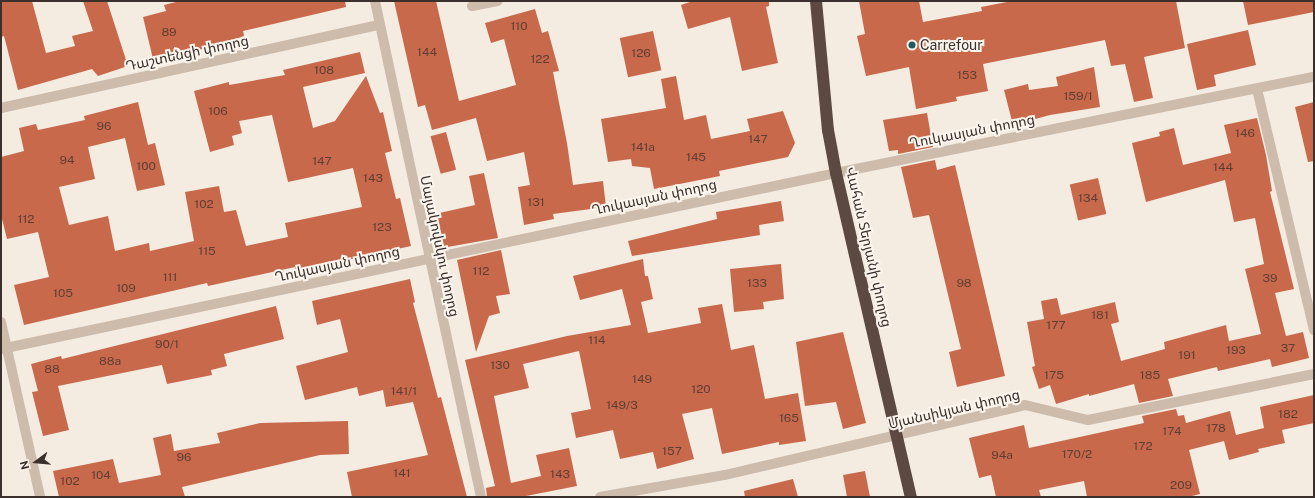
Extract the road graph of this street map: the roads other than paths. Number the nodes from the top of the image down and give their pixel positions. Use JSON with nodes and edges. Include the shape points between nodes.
{"nodes":[{"id":1,"x":375,"y":1,"type":"edge"},
{"id":2,"x":498,"y":1,"type":"edge"},
{"id":3,"x":816,"y":1,"type":"edge"},
{"id":4,"x":472,"y":6,"type":"dead end"},
{"id":5,"x":380,"y":25,"type":"junction"},
{"id":6,"x":1314,"y":77,"type":"edge"},
{"id":7,"x":1257,"y":89,"type":"junction"},
{"id":8,"x":1,"y":108,"type":"edge"},
{"id":9,"x":836,"y":173,"type":"junction"},
{"id":10,"x":428,"y":259,"type":"junction"},
{"id":11,"x":1,"y":322,"type":"edge"},
{"id":12,"x":1314,"y":330,"type":"edge"},
{"id":13,"x":4,"y":348,"type":"edge"},
{"id":14,"x":1314,"y":374,"type":"edge"},
{"id":15,"x":897,"y":436,"type":"junction"},
{"id":16,"x":40,"y":497,"type":"edge"},
{"id":17,"x":481,"y":497,"type":"edge"},
{"id":18,"x":600,"y":497,"type":"edge"},
{"id":19,"x":911,"y":497,"type":"edge"}],
"edges":[{"from":1,"to":5,"type":"street","name":"Մայակովսկու փողոց"},
{"from":2,"to":4,"type":"street"},
{"from":3,"to":9,"type":"highway","name":"Վահան Տերյանի փողոց","via":[[828,130]]},
{"from":5,"to":8,"type":"street","name":"Դաշտենցի փողոց"},
{"from":5,"to":10,"type":"street","name":"Մայակովսկու փողոց"},
{"from":6,"to":7,"type":"street","name":"Ղուկասյան փողոց"},
{"from":7,"to":9,"type":"street","name":"Ղուկասյան փողոց"},
{"from":7,"to":12,"type":"street"},
{"from":9,"to":10,"type":"street","name":"Ղուկասյան փողոց"},
{"from":9,"to":15,"type":"highway","name":"Վահան Տերյանի փողոց"},
{"from":10,"to":13,"type":"street","name":"Ղուկասյան փողոց"},
{"from":10,"to":17,"type":"street","name":"Մայակովսկու փողոց"},
{"from":11,"to":13,"type":"street"},
{"from":13,"to":16,"type":"street"},
{"from":14,"to":15,"type":"street","name":"Մյանսիկյան փողոց","via":[[1088,420],[1025,405]]},
{"from":15,"to":18,"type":"street","name":"Մյանսիկյան փողոց","via":[[725,475]]},
{"from":15,"to":19,"type":"highway","name":"Վահան Տերյանի փողոց"}]}
